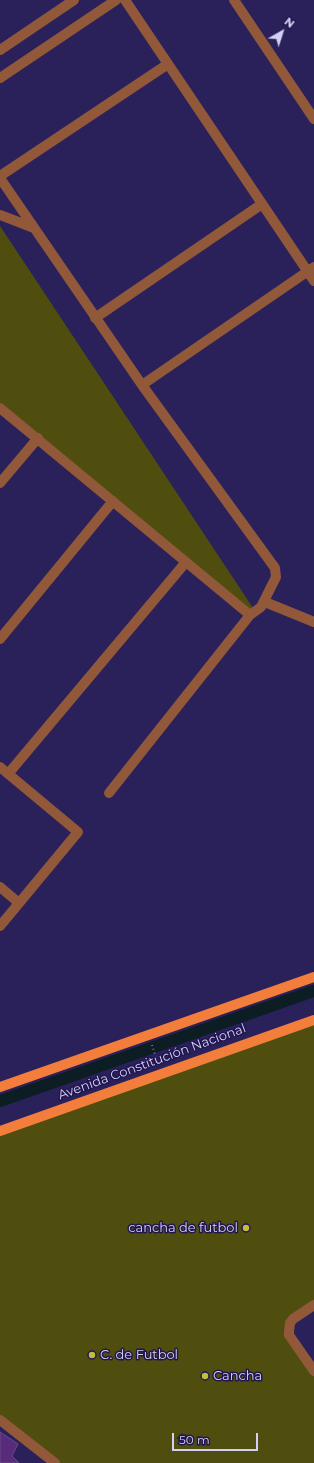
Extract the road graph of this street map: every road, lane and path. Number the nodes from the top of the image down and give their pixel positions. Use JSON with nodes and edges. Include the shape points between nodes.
{"nodes":[{"id":1,"x":74,"y":0,"type":"edge"},
{"id":2,"x":116,"y":0,"type":"edge"},
{"id":3,"x":125,"y":0,"type":"edge"},
{"id":4,"x":234,"y":0,"type":"edge"},
{"id":5,"x":0,"y":50,"type":"edge"},
{"id":6,"x":168,"y":64,"type":"junction"},
{"id":7,"x":0,"y":78,"type":"edge"},
{"id":8,"x":314,"y":119,"type":"edge"},
{"id":9,"x":0,"y":177,"type":"edge"},
{"id":10,"x":262,"y":204,"type":"junction"},
{"id":11,"x":0,"y":215,"type":"edge"},
{"id":12,"x":34,"y":228,"type":"junction"},
{"id":13,"x":311,"y":269,"type":"edge"},
{"id":14,"x":314,"y":281,"type":"edge"},
{"id":15,"x":95,"y":318,"type":"junction"},
{"id":16,"x":142,"y":385,"type":"junction"},
{"id":17,"x":0,"y":408,"type":"edge"},
{"id":18,"x":38,"y":438,"type":"junction"},
{"id":19,"x":0,"y":483,"type":"edge"},
{"id":20,"x":113,"y":501,"type":"junction"},
{"id":21,"x":186,"y":562,"type":"junction"},
{"id":22,"x":265,"y":602,"type":"junction"},
{"id":23,"x":250,"y":615,"type":"junction"},
{"id":24,"x":314,"y":622,"type":"edge"},
{"id":25,"x":0,"y":638,"type":"edge"},
{"id":26,"x":4,"y":771,"type":"edge"},
{"id":27,"x":109,"y":793,"type":"dead end"},
{"id":28,"x":0,"y":887,"type":"edge"},
{"id":29,"x":20,"y":903,"type":"junction"},
{"id":30,"x":0,"y":926,"type":"edge"},
{"id":31,"x":314,"y":977,"type":"edge"},
{"id":32,"x":314,"y":1020,"type":"edge"},
{"id":33,"x":148,"y":1035,"type":"junction"},
{"id":34,"x":161,"y":1073,"type":"junction"},
{"id":35,"x":0,"y":1086,"type":"edge"},
{"id":36,"x":0,"y":1131,"type":"edge"},
{"id":37,"x":314,"y":1305,"type":"edge"},
{"id":38,"x":314,"y":1371,"type":"edge"},
{"id":39,"x":0,"y":1420,"type":"edge"},
{"id":40,"x":55,"y":1463,"type":"edge"}],
"edges":[{"from":1,"to":5,"type":"street"},
{"from":2,"to":7,"type":"street"},
{"from":3,"to":6,"type":"street"},
{"from":4,"to":8,"type":"street"},
{"from":6,"to":9,"type":"street"},
{"from":6,"to":10,"type":"street"},
{"from":9,"to":12,"type":"street"},
{"from":10,"to":13,"type":"street"},
{"from":10,"to":15,"type":"street"},
{"from":11,"to":12,"type":"street"},
{"from":12,"to":15,"type":"street"},
{"from":13,"to":14,"type":"street"},
{"from":13,"to":16,"type":"street"},
{"from":15,"to":16,"type":"street"},
{"from":16,"to":22,"type":"street","via":[[275,568],[276,578]]},
{"from":17,"to":18,"type":"street"},
{"from":18,"to":19,"type":"street"},
{"from":18,"to":20,"type":"street"},
{"from":20,"to":21,"type":"street"},
{"from":20,"to":25,"type":"street"},
{"from":21,"to":23,"type":"street"},
{"from":21,"to":26,"type":"street"},
{"from":22,"to":23,"type":"street"},
{"from":22,"to":24,"type":"street"},
{"from":23,"to":27,"type":"street"},
{"from":26,"to":29,"type":"street","via":[[78,832]]},
{"from":28,"to":29,"type":"street"},
{"from":29,"to":30,"type":"street"},
{"from":31,"to":33,"type":"main road","name":"Avenida Constitución Nacional"},
{"from":32,"to":34,"type":"main road","name":"Avenida Constitución Nacional"},
{"from":33,"to":34,"type":"path"},
{"from":33,"to":35,"type":"main road","name":"Avenida Constitución Nacional"},
{"from":34,"to":36,"type":"main road","name":"Avenida Constitución Nacional"},
{"from":37,"to":38,"type":"street","via":[[293,1319],[288,1332]]},
{"from":39,"to":40,"type":"street"}]}
